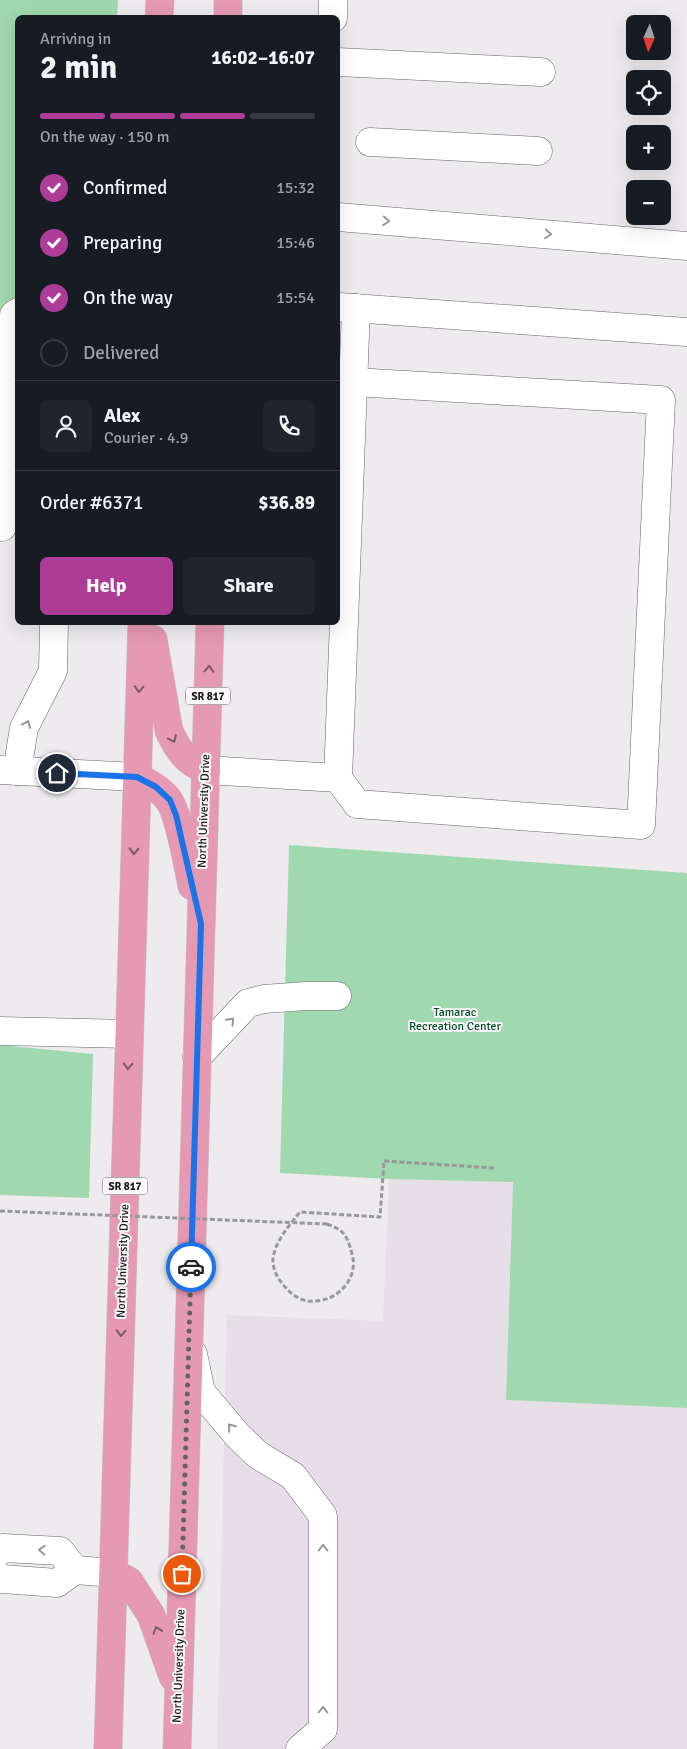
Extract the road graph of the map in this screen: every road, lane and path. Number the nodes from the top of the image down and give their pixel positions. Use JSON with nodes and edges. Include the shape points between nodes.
{"nodes":[{"id":1,"x":150,"y":0,"type":"edge"},
{"id":2,"x":160,"y":0,"type":"edge"},
{"id":3,"x":228,"y":0,"type":"edge"},
{"id":4,"x":333,"y":0,"type":"edge"},
{"id":5,"x":158,"y":15,"type":"edge"},
{"id":6,"x":159,"y":15,"type":"edge"},
{"id":7,"x":228,"y":15,"type":"edge"},
{"id":8,"x":333,"y":15,"type":"edge"},
{"id":9,"x":340,"y":62,"type":"edge"},
{"id":10,"x":541,"y":72,"type":"dead end"},
{"id":11,"x":370,"y":142,"type":"dead end"},
{"id":12,"x":538,"y":151,"type":"dead end"},
{"id":13,"x":340,"y":217,"type":"edge"},
{"id":14,"x":687,"y":246,"type":"edge"},
{"id":15,"x":347,"y":307,"type":"edge"},
{"id":16,"x":15,"y":314,"type":"edge"},
{"id":17,"x":687,"y":332,"type":"edge"},
{"id":18,"x":354,"y":382,"type":"junction"},
{"id":19,"x":7,"y":527,"type":"edge"},
{"id":20,"x":54,"y":625,"type":"edge"},
{"id":21,"x":142,"y":625,"type":"edge"},
{"id":22,"x":151,"y":625,"type":"edge"},
{"id":23,"x":210,"y":625,"type":"edge"},
{"id":24,"x":206,"y":770,"type":"junction"},
{"id":25,"x":9,"y":771,"type":"edge"},
{"id":26,"x":137,"y":777,"type":"junction"},
{"id":27,"x":338,"y":778,"type":"junction"},
{"id":28,"x":201,"y":924,"type":"junction"},
{"id":29,"x":337,"y":996,"type":"dead end"},
{"id":30,"x":129,"y":1034,"type":"junction"},
{"id":31,"x":6,"y":1036,"type":"edge"},
{"id":32,"x":197,"y":1057,"type":"junction"},
{"id":33,"x":494,"y":1168,"type":"dead end"},
{"id":34,"x":0,"y":1211,"type":"edge"},
{"id":35,"x":189,"y":1335,"type":"junction"},
{"id":36,"x":0,"y":1551,"type":"edge"},
{"id":37,"x":75,"y":1570,"type":"junction"},
{"id":38,"x":114,"y":1573,"type":"junction"},
{"id":39,"x":0,"y":1577,"type":"edge"},
{"id":40,"x":178,"y":1693,"type":"junction"},
{"id":41,"x":108,"y":1749,"type":"edge"},
{"id":42,"x":177,"y":1749,"type":"edge"},
{"id":43,"x":300,"y":1749,"type":"edge"}],
"edges":[{"from":1,"to":5,"type":"street"},
{"from":2,"to":6,"type":"main road"},
{"from":3,"to":7,"type":"main road"},
{"from":4,"to":8,"type":"street"},
{"from":9,"to":10,"type":"street"},
{"from":11,"to":12,"type":"street"},
{"from":13,"to":14,"type":"street","one_way":true},
{"from":15,"to":17,"type":"street"},
{"from":15,"to":18,"type":"street"},
{"from":16,"to":19,"type":"street","via":[[9,362],[13,453]]},
{"from":18,"to":27,"type":"street"},
{"from":18,"to":27,"type":"street","via":[[661,400],[642,825],[357,804]]},
{"from":25,"to":20,"type":"street","one_way":true,"via":[[24,728],[53,671]]},
{"from":21,"to":26,"type":"main road","name":"North University Drive","number":"SR 817","one_way":true},
{"from":22,"to":24,"type":"main road","one_way":true,"via":[[169,731],[184,757]]},
{"from":24,"to":23,"type":"main road","name":"North University Drive","number":"SR 817","one_way":true},
{"from":24,"to":27,"type":"street"},
{"from":24,"to":28,"type":"main road","name":"North University Drive","number":"SR 817"},
{"from":25,"to":26,"type":"street"},
{"from":26,"to":28,"type":"main road","via":[[156,787],[170,800]]},
{"from":26,"to":30,"type":"main road","name":"North University Drive","number":"SR 817","one_way":true},
{"from":28,"to":32,"type":"main road","name":"North University Drive","number":"SR 817"},
{"from":32,"to":29,"type":"street","one_way":true,"via":[[248,1003],[264,999]]},
{"from":30,"to":31,"type":"street"},
{"from":30,"to":38,"type":"main road","name":"North University Drive","number":"SR 817","one_way":true},
{"from":32,"to":35,"type":"main road","name":"North University Drive","number":"SR 817"},
{"from":33,"to":34,"type":"path","bridge":true,"via":[[384,1161],[380,1217],[300,1212],[281,1236],[273,1259],[276,1277],[288,1292],[306,1301],[324,1300],[342,1290],[352,1274],[353,1258],[350,1244],[340,1229],[327,1224]]},
{"from":35,"to":40,"type":"main road","name":"North University Drive","number":"SR 817"},
{"from":43,"to":35,"type":"street","one_way":true,"via":[[323,1729],[324,1516],[293,1476],[258,1455],[201,1392]]},
{"from":37,"to":36,"type":"street","one_way":true,"via":[[60,1551],[3,1548]]},
{"from":37,"to":38,"type":"street"},
{"from":37,"to":39,"type":"street","via":[[57,1583],[3,1580]]},
{"from":40,"to":38,"type":"main road","one_way":true,"via":[[151,1615],[129,1581]]},
{"from":38,"to":41,"type":"main road","name":"North University Drive","number":"SR 817"},
{"from":40,"to":42,"type":"main road","name":"North University Drive","number":"SR 817"}]}
